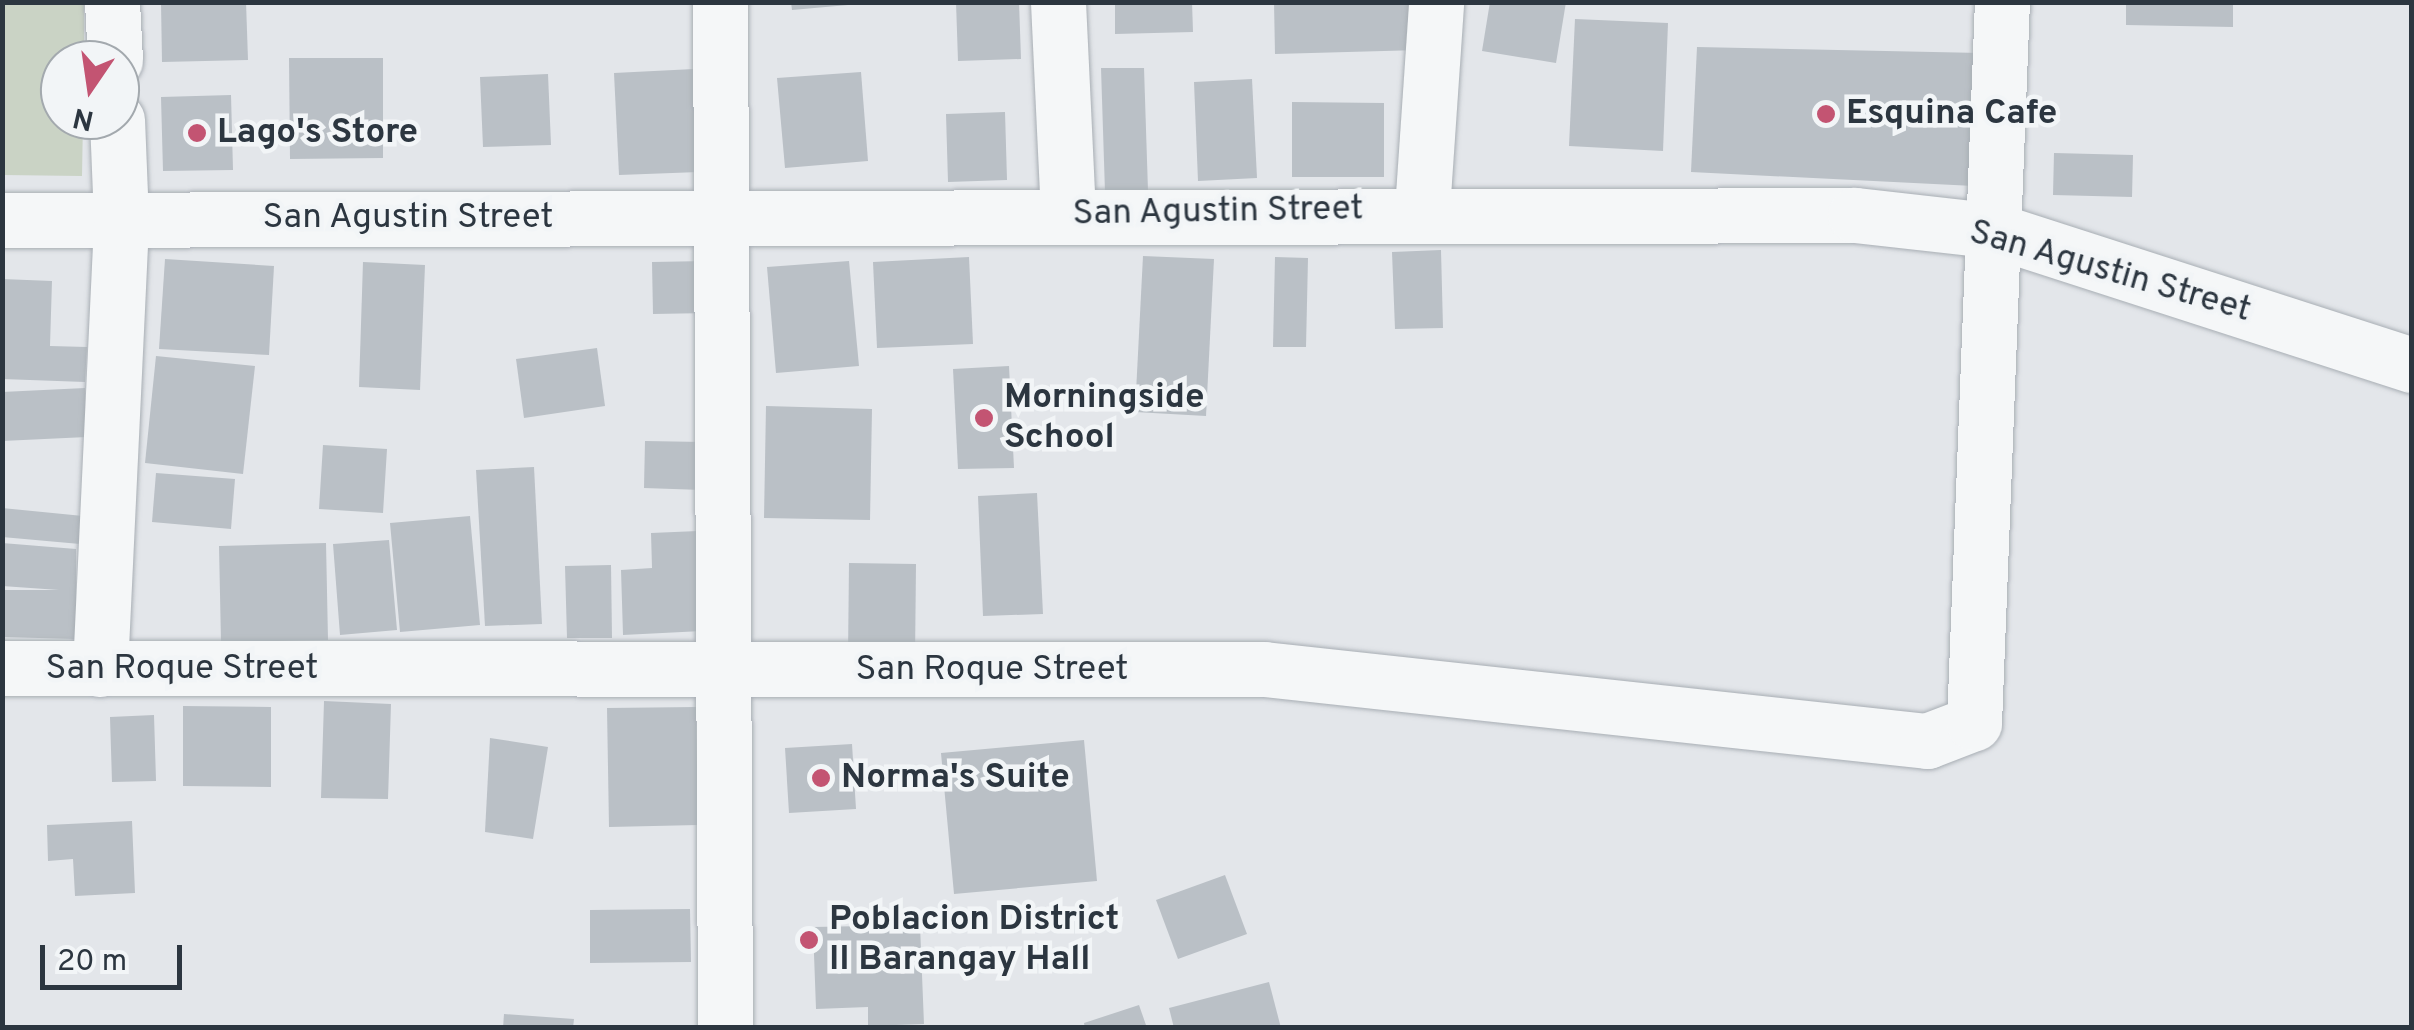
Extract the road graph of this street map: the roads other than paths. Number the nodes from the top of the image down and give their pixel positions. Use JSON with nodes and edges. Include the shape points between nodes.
{"nodes":[{"id":1,"x":112,"y":2,"type":"edge"},
{"id":2,"x":720,"y":2,"type":"edge"},
{"id":3,"x":1058,"y":2,"type":"edge"},
{"id":4,"x":1436,"y":2,"type":"edge"},
{"id":5,"x":2002,"y":2,"type":"edge"},
{"id":6,"x":113,"y":40,"type":"edge"},
{"id":7,"x":118,"y":140,"type":"edge"},
{"id":8,"x":1422,"y":210,"type":"junction"},
{"id":9,"x":1068,"y":214,"type":"junction"},
{"id":10,"x":725,"y":217,"type":"junction"},
{"id":11,"x":122,"y":218,"type":"junction"},
{"id":12,"x":2,"y":220,"type":"edge"},
{"id":13,"x":1997,"y":232,"type":"junction"},
{"id":14,"x":2412,"y":365,"type":"edge"},
{"id":15,"x":2,"y":668,"type":"edge"},
{"id":16,"x":100,"y":669,"type":"junction"},
{"id":17,"x":728,"y":671,"type":"junction"},
{"id":18,"x":725,"y":1028,"type":"edge"}],
"edges":[{"from":1,"to":6,"type":"street"},
{"from":2,"to":10,"type":"street"},
{"from":3,"to":9,"type":"street"},
{"from":4,"to":8,"type":"street"},
{"from":5,"to":13,"type":"street"},
{"from":7,"to":11,"type":"street"},
{"from":8,"to":9,"type":"street","name":"San Agustin Street"},
{"from":8,"to":13,"type":"street","name":"San Agustin Street","via":[[1855,215]]},
{"from":9,"to":10,"type":"street","name":"San Agustin Street"},
{"from":10,"to":11,"type":"street","name":"San Agustin Street"},
{"from":10,"to":17,"type":"street"},
{"from":11,"to":12,"type":"street","name":"San Agustin Street"},
{"from":11,"to":16,"type":"street"},
{"from":13,"to":14,"type":"street","name":"San Agustin Street"},
{"from":13,"to":17,"type":"street","name":"San Roque Street","via":[[1974,722],[1927,742],[1264,669]]},
{"from":15,"to":16,"type":"street","name":"San Roque Street"},
{"from":16,"to":17,"type":"street","name":"San Roque Street"},
{"from":17,"to":18,"type":"street"}]}
